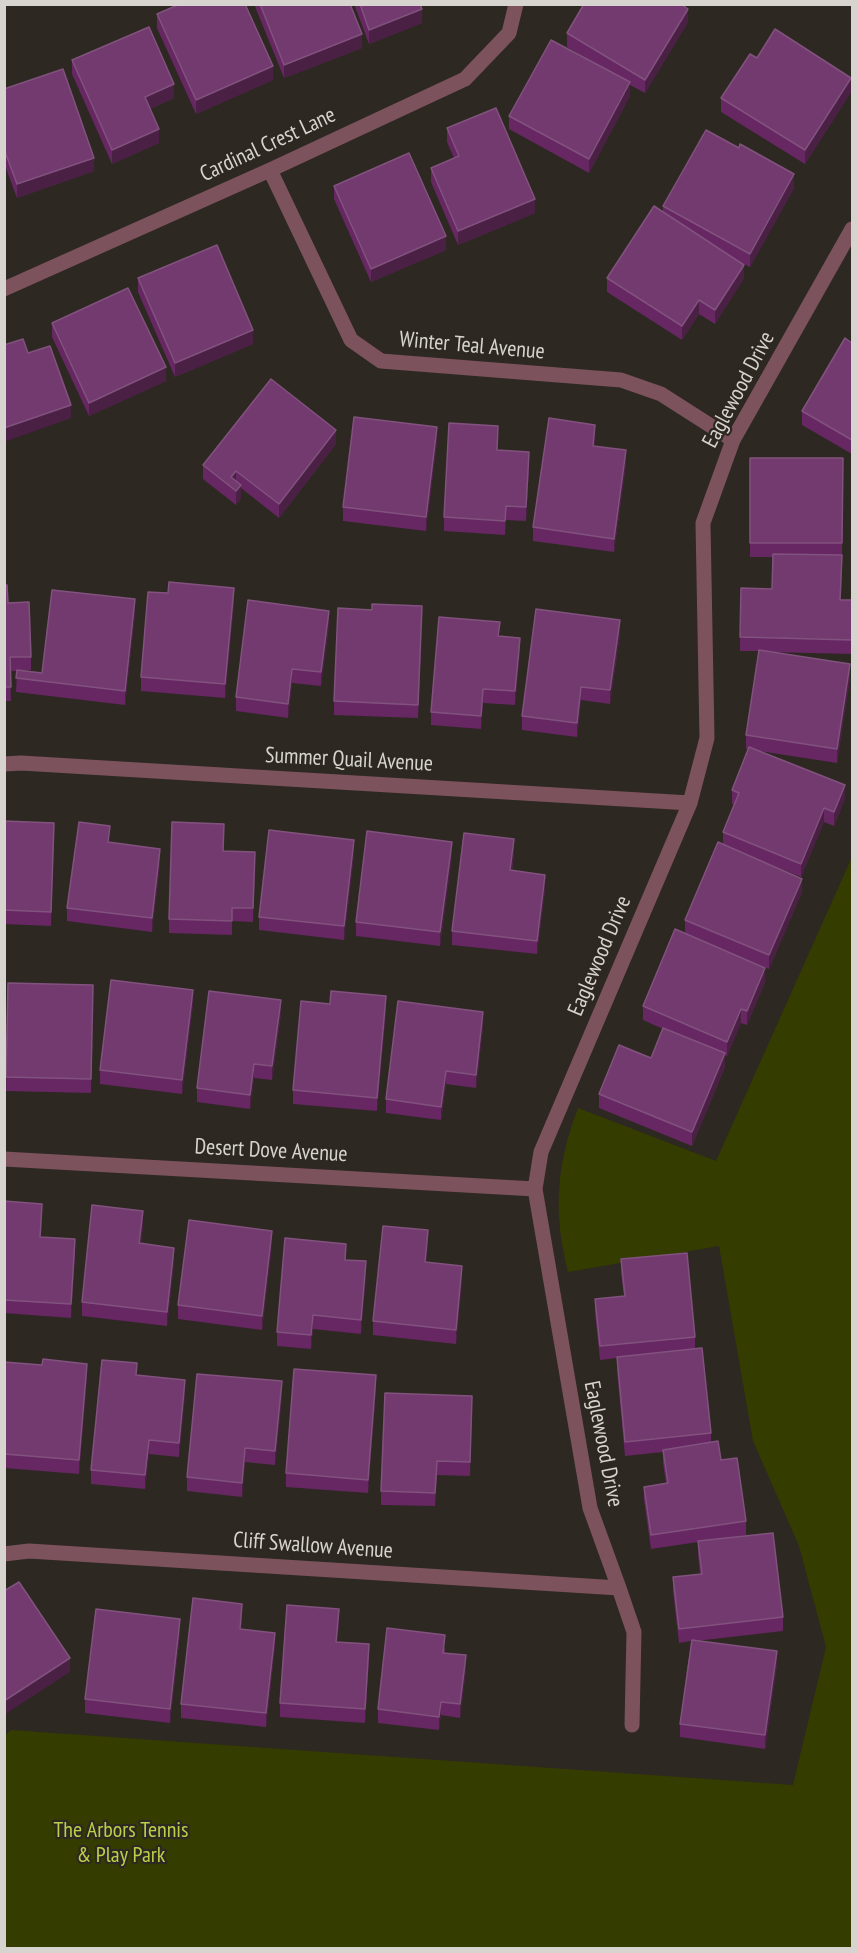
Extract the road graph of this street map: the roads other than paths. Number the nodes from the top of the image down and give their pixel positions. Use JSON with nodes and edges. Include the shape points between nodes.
{"nodes":[{"id":1,"x":516,"y":4,"type":"edge"},
{"id":2,"x":270,"y":170,"type":"junction"},
{"id":3,"x":852,"y":229,"type":"edge"},
{"id":4,"x":4,"y":289,"type":"edge"},
{"id":5,"x":733,"y":440,"type":"junction"},
{"id":6,"x":4,"y":764,"type":"edge"},
{"id":7,"x":690,"y":803,"type":"junction"},
{"id":8,"x":4,"y":1159,"type":"edge"},
{"id":9,"x":535,"y":1189,"type":"junction"},
{"id":10,"x":4,"y":1554,"type":"edge"},
{"id":11,"x":620,"y":1588,"type":"junction"},
{"id":12,"x":632,"y":1725,"type":"dead end"}],
"edges":[{"from":1,"to":2,"type":"street","name":"Cardinal Crest Lane","via":[[509,33],[465,79]]},
{"from":2,"to":4,"type":"street","name":"Cardinal Crest Lane"},
{"from":2,"to":5,"type":"street","name":"Winter Teal Avenue","via":[[351,340],[381,361],[621,380],[661,394]]},
{"from":3,"to":5,"type":"street","name":"Eaglewood Drive"},
{"from":5,"to":7,"type":"street","name":"Eaglewood Drive","via":[[703,523],[707,738]]},
{"from":6,"to":7,"type":"street","name":"Summer Quail Avenue"},
{"from":7,"to":9,"type":"street","name":"Eaglewood Drive","via":[[541,1152]]},
{"from":8,"to":9,"type":"street","name":"Desert Dove Avenue"},
{"from":9,"to":11,"type":"street","name":"Eaglewood Drive","via":[[590,1508]]},
{"from":10,"to":11,"type":"street","name":"Cliff Swallow Avenue","via":[[29,1551]]},
{"from":11,"to":12,"type":"street","name":"Eaglewood Drive","via":[[634,1632]]}]}
